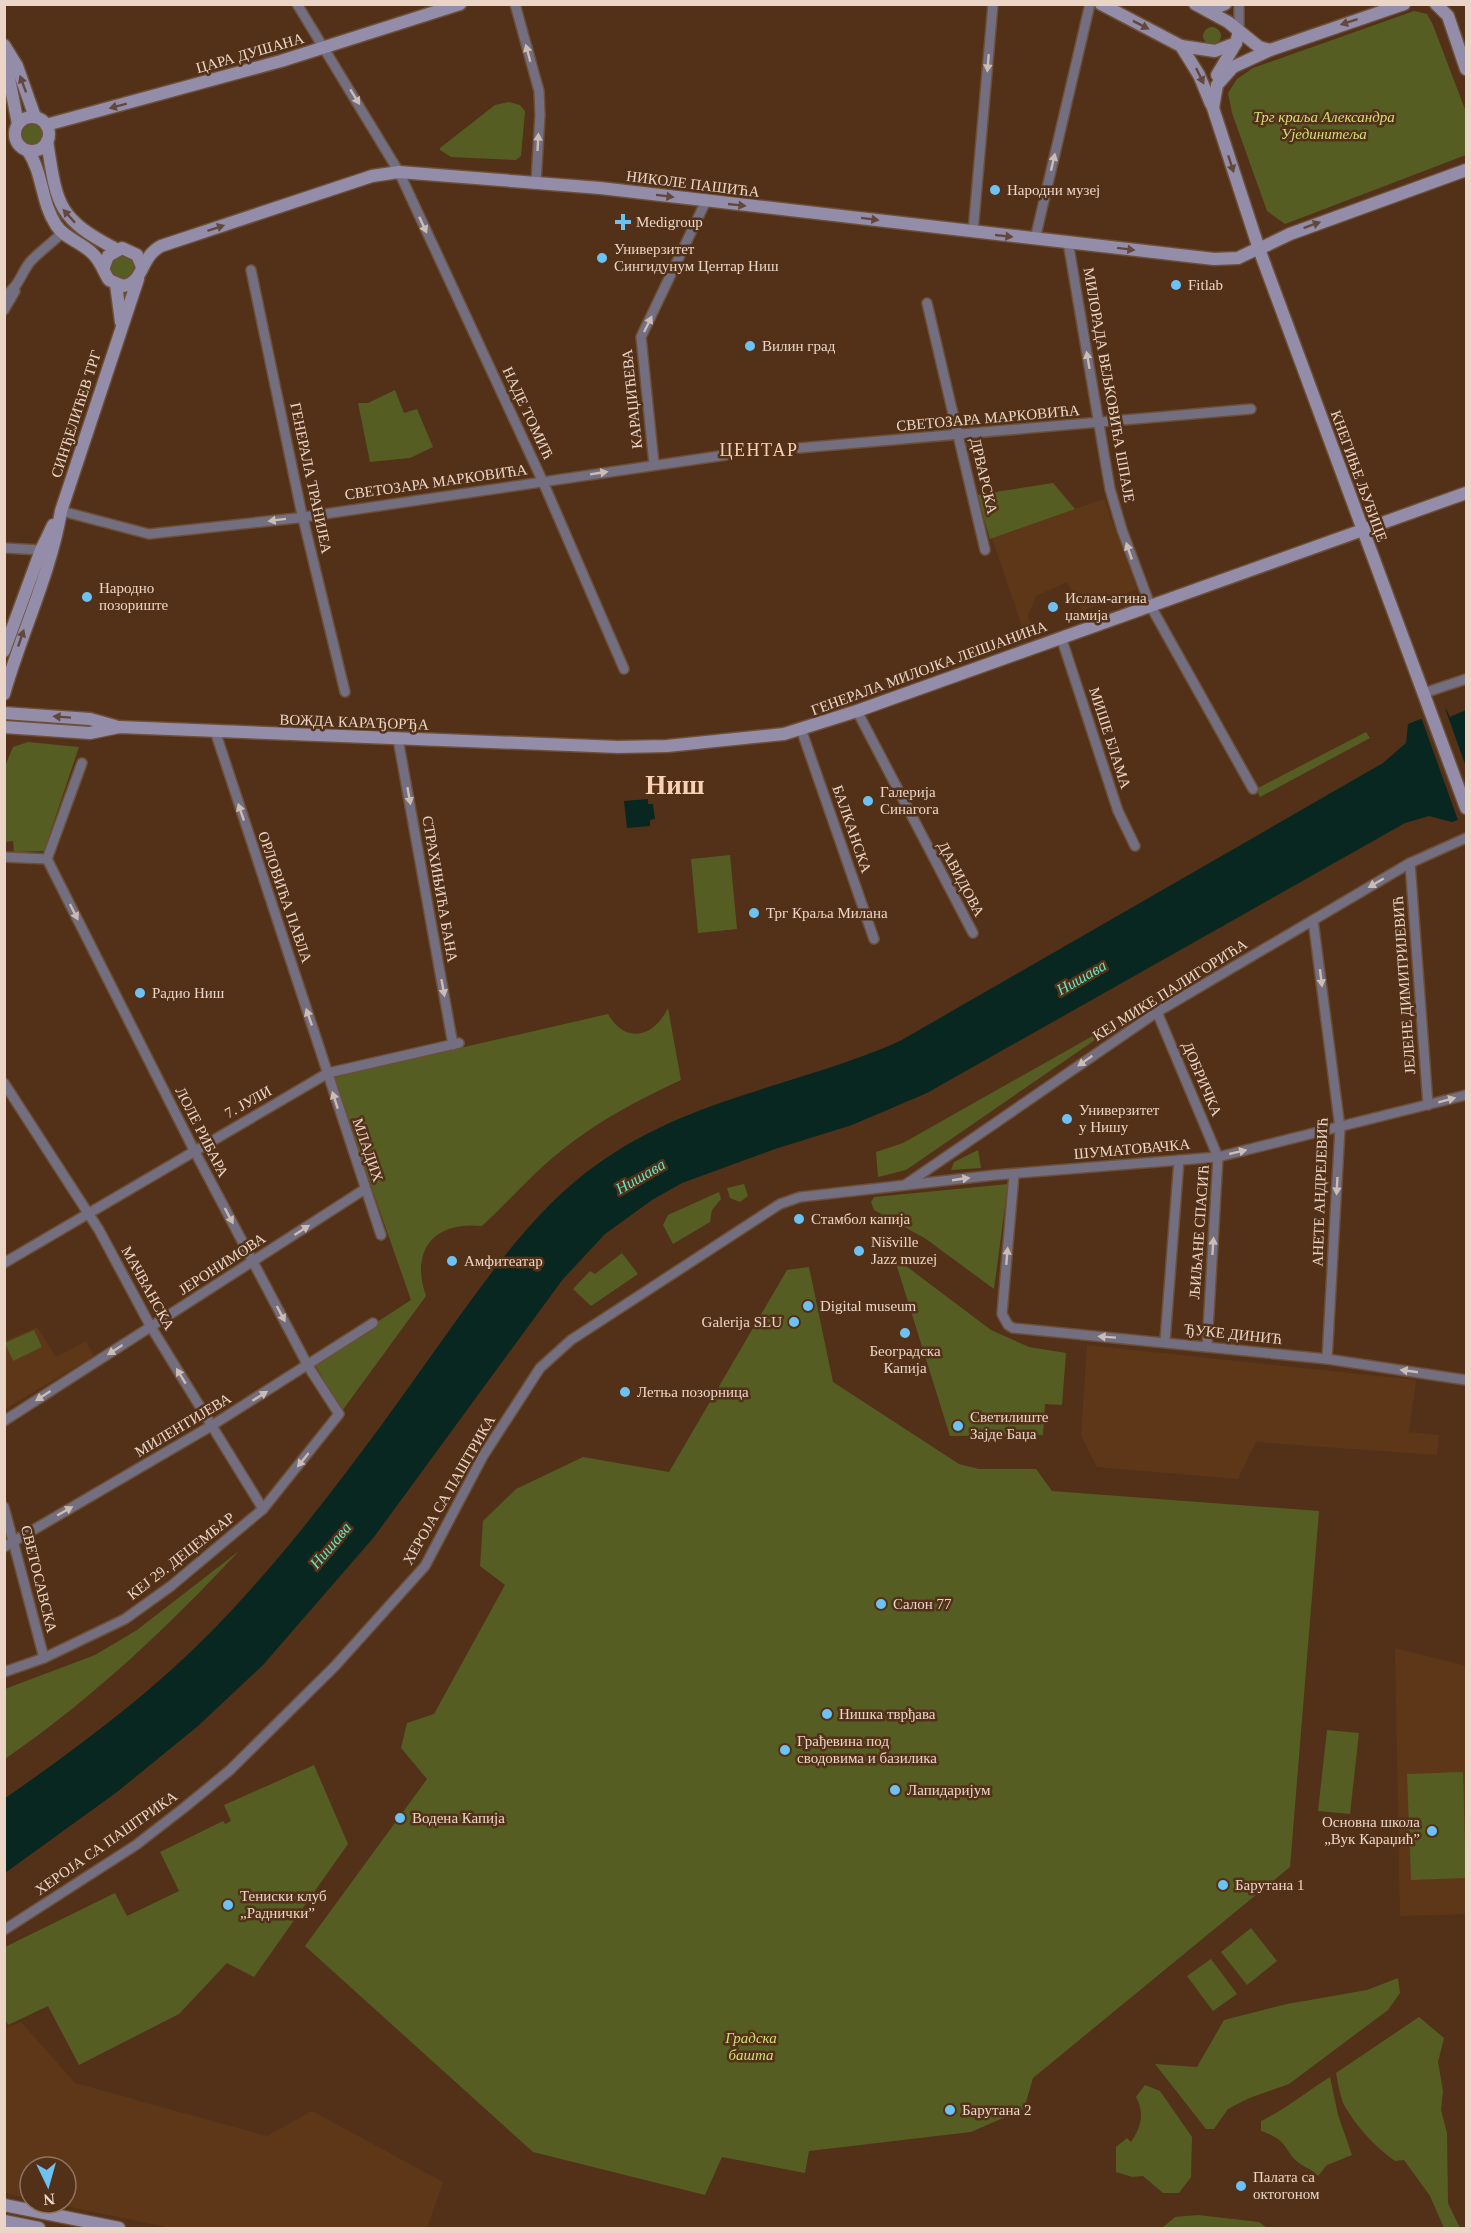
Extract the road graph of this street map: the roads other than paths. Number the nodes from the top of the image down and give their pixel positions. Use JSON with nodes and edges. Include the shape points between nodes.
{"nodes":[{"id":1,"x":297,"y":4,"type":"edge"},
{"id":2,"x":460,"y":4,"type":"edge"},
{"id":3,"x":515,"y":4,"type":"edge"},
{"id":4,"x":993,"y":4,"type":"edge"},
{"id":5,"x":1090,"y":4,"type":"edge"},
{"id":6,"x":1101,"y":4,"type":"edge"},
{"id":7,"x":1195,"y":4,"type":"edge"},
{"id":8,"x":1225,"y":4,"type":"edge"},
{"id":9,"x":1239,"y":4,"type":"edge"},
{"id":10,"x":1404,"y":4,"type":"edge"},
{"id":11,"x":1436,"y":4,"type":"edge"},
{"id":12,"x":1208,"y":10,"type":"junction"},
{"id":13,"x":1237,"y":37,"type":"junction"},
{"id":14,"x":1181,"y":46,"type":"junction"},
{"id":15,"x":324,"y":47,"type":"junction"},
{"id":16,"x":6,"y":49,"type":"edge"},
{"id":17,"x":1270,"y":50,"type":"junction"},
{"id":18,"x":1467,"y":69,"type":"edge"},
{"id":19,"x":1214,"y":91,"type":"junction"},
{"id":20,"x":1213,"y":108,"type":"junction"},
{"id":21,"x":35,"y":117,"type":"junction"},
{"id":22,"x":46,"y":125,"type":"junction"},
{"id":23,"x":17,"y":127,"type":"junction"},
{"id":24,"x":4,"y":136,"type":"edge"},
{"id":25,"x":4,"y":141,"type":"edge"},
{"id":26,"x":47,"y":141,"type":"junction"},
{"id":27,"x":23,"y":147,"type":"junction"},
{"id":28,"x":1467,"y":170,"type":"edge"},
{"id":29,"x":399,"y":172,"type":"junction"},
{"id":30,"x":536,"y":182,"type":"junction"},
{"id":31,"x":706,"y":201,"type":"junction"},
{"id":32,"x":63,"y":232,"type":"junction"},
{"id":33,"x":973,"y":232,"type":"junction"},
{"id":34,"x":1035,"y":239,"type":"junction"},
{"id":35,"x":1068,"y":242,"type":"junction"},
{"id":36,"x":116,"y":249,"type":"junction"},
{"id":37,"x":1259,"y":249,"type":"junction"},
{"id":38,"x":104,"y":267,"type":"junction"},
{"id":39,"x":251,"y":270,"type":"dead end"},
{"id":40,"x":140,"y":273,"type":"junction"},
{"id":41,"x":116,"y":284,"type":"junction"},
{"id":42,"x":16,"y":289,"type":"junction"},
{"id":43,"x":4,"y":296,"type":"edge"},
{"id":44,"x":927,"y":303,"type":"dead end"},
{"id":45,"x":4,"y":310,"type":"edge"},
{"id":46,"x":121,"y":326,"type":"junction"},
{"id":47,"x":1251,"y":409,"type":"dead end"},
{"id":48,"x":1098,"y":423,"type":"junction"},
{"id":49,"x":959,"y":436,"type":"junction"},
{"id":50,"x":799,"y":448,"type":"dead end"},
{"id":51,"x":726,"y":455,"type":"dead end"},
{"id":52,"x":654,"y":464,"type":"junction"},
{"id":53,"x":543,"y":482,"type":"junction"},
{"id":54,"x":1467,"y":493,"type":"edge"},
{"id":55,"x":61,"y":511,"type":"junction"},
{"id":56,"x":304,"y":517,"type":"junction"},
{"id":57,"x":1363,"y":530,"type":"junction"},
{"id":58,"x":4,"y":548,"type":"edge"},
{"id":59,"x":40,"y":550,"type":"junction"},
{"id":60,"x":985,"y":550,"type":"dead end"},
{"id":61,"x":1150,"y":605,"type":"junction"},
{"id":62,"x":1061,"y":637,"type":"junction"},
{"id":63,"x":4,"y":651,"type":"edge"},
{"id":64,"x":624,"y":669,"type":"dead end"},
{"id":65,"x":1467,"y":680,"type":"edge"},
{"id":66,"x":345,"y":692,"type":"dead end"},
{"id":67,"x":1424,"y":693,"type":"junction"},
{"id":68,"x":4,"y":694,"type":"edge"},
{"id":69,"x":857,"y":711,"type":"junction"},
{"id":70,"x":4,"y":713,"type":"edge"},
{"id":71,"x":4,"y":727,"type":"edge"},
{"id":72,"x":119,"y":727,"type":"junction"},
{"id":73,"x":801,"y":729,"type":"junction"},
{"id":74,"x":215,"y":731,"type":"junction"},
{"id":75,"x":398,"y":739,"type":"junction"},
{"id":76,"x":588,"y":746,"type":"joint"},
{"id":77,"x":82,"y":763,"type":"dead end"},
{"id":78,"x":1253,"y":789,"type":"dead end"},
{"id":79,"x":1467,"y":808,"type":"edge"},
{"id":80,"x":1467,"y":838,"type":"edge"},
{"id":81,"x":1135,"y":846,"type":"dead end"},
{"id":82,"x":4,"y":857,"type":"edge"},
{"id":83,"x":47,"y":859,"type":"junction"},
{"id":84,"x":1410,"y":863,"type":"junction"},
{"id":85,"x":1313,"y":920,"type":"junction"},
{"id":86,"x":973,"y":933,"type":"dead end"},
{"id":87,"x":874,"y":939,"type":"dead end"},
{"id":88,"x":1157,"y":1012,"type":"junction"},
{"id":89,"x":456,"y":1044,"type":"joint"},
{"id":90,"x":328,"y":1073,"type":"junction"},
{"id":91,"x":4,"y":1083,"type":"edge"},
{"id":92,"x":1467,"y":1095,"type":"edge"},
{"id":93,"x":1428,"y":1105,"type":"junction"},
{"id":94,"x":1340,"y":1128,"type":"junction"},
{"id":95,"x":194,"y":1150,"type":"junction"},
{"id":96,"x":1218,"y":1156,"type":"junction"},
{"id":97,"x":1179,"y":1160,"type":"junction"},
{"id":98,"x":1014,"y":1174,"type":"junction"},
{"id":99,"x":903,"y":1187,"type":"junction"},
{"id":100,"x":365,"y":1189,"type":"junction"},
{"id":101,"x":793,"y":1198,"type":"joint"},
{"id":102,"x":88,"y":1213,"type":"junction"},
{"id":103,"x":381,"y":1235,"type":"dead end"},
{"id":104,"x":253,"y":1262,"type":"junction"},
{"id":105,"x":4,"y":1263,"type":"edge"},
{"id":106,"x":373,"y":1323,"type":"dead end"},
{"id":107,"x":151,"y":1327,"type":"junction"},
{"id":108,"x":1165,"y":1341,"type":"junction"},
{"id":109,"x":1207,"y":1346,"type":"junction"},
{"id":110,"x":1327,"y":1359,"type":"junction"},
{"id":111,"x":308,"y":1366,"type":"junction"},
{"id":112,"x":1467,"y":1380,"type":"edge"},
{"id":113,"x":339,"y":1414,"type":"joint"},
{"id":114,"x":4,"y":1421,"type":"edge"},
{"id":115,"x":211,"y":1426,"type":"junction"},
{"id":116,"x":4,"y":1507,"type":"edge"},
{"id":117,"x":263,"y":1509,"type":"junction"},
{"id":118,"x":15,"y":1541,"type":"junction"},
{"id":119,"x":4,"y":1547,"type":"edge"},
{"id":120,"x":44,"y":1659,"type":"junction"},
{"id":121,"x":4,"y":1672,"type":"edge"},
{"id":122,"x":4,"y":1930,"type":"edge"},
{"id":123,"x":4,"y":2205,"type":"edge"},
{"id":124,"x":4,"y":2221,"type":"edge"},
{"id":125,"x":39,"y":2229,"type":"edge"},
{"id":126,"x":119,"y":2229,"type":"edge"}],
"edges":[{"from":1,"to":15,"type":"street","name":"НАДЕ ТОМИЋ"},
{"from":2,"to":15,"type":"street","name":"ЦАРА ДУШАНА"},
{"from":30,"to":3,"type":"street","one_way":true,"via":[[540,102]]},
{"from":4,"to":33,"type":"street","one_way":true},
{"from":34,"to":5,"type":"street","one_way":true},
{"from":6,"to":14,"type":"street","one_way":true},
{"from":7,"to":12,"type":"street"},
{"from":8,"to":12,"type":"street"},
{"from":9,"to":13,"type":"street"},
{"from":10,"to":17,"type":"street","one_way":true},
{"from":11,"to":18,"type":"street","via":[[1448,16]]},
{"from":12,"to":13,"type":"street"},
{"from":13,"to":14,"type":"street","via":[[1226,49],[1209,51]]},
{"from":13,"to":17,"type":"street"},
{"from":13,"to":19,"type":"street","via":[[1218,73]]},
{"from":14,"to":20,"type":"street","one_way":true},
{"from":15,"to":22,"type":"street","name":"ЦАРА ДУШАНА","one_way":true},
{"from":15,"to":29,"type":"street","name":"НАДЕ ТОМИЋ","one_way":true},
{"from":21,"to":16,"type":"street","one_way":true,"via":[[17,66]]},
{"from":16,"to":23,"type":"street"},
{"from":17,"to":19,"type":"street","via":[[1228,70]]},
{"from":19,"to":20,"type":"street"},
{"from":20,"to":37,"type":"street","one_way":true},
{"from":21,"to":22,"type":"street"},
{"from":21,"to":23,"type":"street","via":[[26,118]]},
{"from":22,"to":26,"type":"street"},
{"from":23,"to":24,"type":"street"},
{"from":23,"to":27,"type":"street"},
{"from":25,"to":27,"type":"street"},
{"from":26,"to":27,"type":"street","via":[[42,148]]},
{"from":36,"to":26,"type":"street","one_way":true,"via":[[86,233],[63,210],[55,190]]},
{"from":27,"to":32,"type":"street","via":[[37,170],[50,215]]},
{"from":37,"to":28,"type":"street","one_way":true,"via":[[1290,234]]},
{"from":29,"to":30,"type":"street","name":"НИКОЛЕ ПАШИЋА"},
{"from":40,"to":29,"type":"street","name":"НИКОЛЕ ПАШИЋА","one_way":true,"via":[[150,253],[160,246],[372,176]]},
{"from":29,"to":53,"type":"street","name":"НАДЕ ТОМИЋ","one_way":true},
{"from":30,"to":31,"type":"street","name":"НИКОЛЕ ПАШИЋА","one_way":true},
{"from":31,"to":33,"type":"street","name":"НИКОЛЕ ПАШИЋА","one_way":true},
{"from":52,"to":31,"type":"street","name":"КАРАЏИЋЕВА","one_way":true,"via":[[641,337]]},
{"from":32,"to":38,"type":"street"},
{"from":32,"to":42,"type":"street","via":[[28,264]]},
{"from":33,"to":34,"type":"street","name":"НИКОЛЕ ПАШИЋА","one_way":true},
{"from":34,"to":35,"type":"street","name":"НИКОЛЕ ПАШИЋА"},
{"from":35,"to":37,"type":"street","name":"НИКОЛЕ ПАШИЋА","one_way":true,"via":[[1224,260]]},
{"from":48,"to":35,"type":"street","name":"МИЛОРАДА ВЕЉКОВИЋА ШПАЈЕ","one_way":true},
{"from":36,"to":38,"type":"street"},
{"from":36,"to":40,"type":"street","via":[[134,252],[140,258]]},
{"from":37,"to":57,"type":"street","name":"КНЕГИЊЕ ЉУБИЦЕ"},
{"from":38,"to":41,"type":"street","via":[[109,280]]},
{"from":39,"to":56,"type":"street","name":"ГЕНЕРАЛА ТРАНИЈЕА"},
{"from":40,"to":41,"type":"street","via":[[129,285]]},
{"from":40,"to":46,"type":"street","name":"СИНЂЕЛИЋЕВ ТРГ"},
{"from":41,"to":46,"type":"street","name":"СИНЂЕЛИЋЕВ ТРГ"},
{"from":42,"to":43,"type":"street"},
{"from":42,"to":45,"type":"street"},
{"from":44,"to":49,"type":"street","name":"ДРВАРСКА"},
{"from":46,"to":55,"type":"street","name":"СИНЂЕЛИЋЕВ ТРГ"},
{"from":47,"to":48,"type":"street","name":"СВЕТОЗАРА МАРКОВИЋА"},
{"from":48,"to":49,"type":"street","name":"СВЕТОЗАРА МАРКОВИЋА"},
{"from":61,"to":48,"type":"street","name":"МИЛОРАДА ВЕЉКОВИЋА ШПАЈЕ","one_way":true,"via":[[1110,489]]},
{"from":49,"to":50,"type":"street","name":"СВЕТОЗАРА МАРКОВИЋА"},
{"from":49,"to":60,"type":"street","name":"ДРВАРСКА"},
{"from":51,"to":52,"type":"street","name":"СВЕТОЗАРА МАРКОВИЋА"},
{"from":53,"to":52,"type":"street","name":"СВЕТОЗАРА МАРКОВИЋА","one_way":true},
{"from":53,"to":56,"type":"street","name":"СВЕТОЗАРА МАРКОВИЋА"},
{"from":53,"to":64,"type":"street","name":"НАДЕ ТОМИЋ"},
{"from":54,"to":57,"type":"street","name":"ГЕНЕРАЛА МИЛОЈКА ЛЕШЈАНИНА"},
{"from":56,"to":55,"type":"street","name":"СВЕТОЗАРА МАРКОВИЋА","one_way":true,"via":[[149,534]]},
{"from":55,"to":59,"type":"street","name":"СИНЂЕЛИЋЕВ ТРГ"},
{"from":68,"to":55,"type":"street","name":"СИНЂЕЛИЋЕВ ТРГ","one_way":true},
{"from":56,"to":66,"type":"street","name":"ГЕНЕРАЛА ТРАНИЈЕА"},
{"from":57,"to":61,"type":"street","name":"ГЕНЕРАЛА МИЛОЈКА ЛЕШЈАНИНА"},
{"from":57,"to":67,"type":"street","name":"КНЕГИЊЕ ЉУБИЦЕ"},
{"from":58,"to":59,"type":"street"},
{"from":59,"to":63,"type":"street","name":"СИНЂЕЛИЋЕВ ТРГ"},
{"from":61,"to":62,"type":"street","name":"ГЕНЕРАЛА МИЛОЈКА ЛЕШЈАНИНА"},
{"from":61,"to":78,"type":"street","name":"МИЛОРАДА ВЕЉКОВИЋА ШПАЈЕ"},
{"from":62,"to":69,"type":"street","name":"ГЕНЕРАЛА МИЛОЈКА ЛЕШЈАНИНА"},
{"from":62,"to":81,"type":"street","name":"МИШЕ БЛАМА","via":[[1118,811]]},
{"from":65,"to":67,"type":"street"},
{"from":67,"to":79,"type":"street","name":"КНЕГИЊЕ ЉУБИЦЕ"},
{"from":69,"to":73,"type":"street","name":"ГЕНЕРАЛА МИЛОЈКА ЛЕШЈАНИНА"},
{"from":69,"to":86,"type":"street","name":"ДАВИДОВА"},
{"from":72,"to":70,"type":"street","name":"ВОЖДА КАРАЂОРЂА","one_way":true,"via":[[90,719]]},
{"from":71,"to":72,"type":"street","name":"ВОЖДА КАРАЂОРЂА","via":[[90,733]]},
{"from":72,"to":74,"type":"street","name":"ВОЖДА КАРАЂОРЂА"},
{"from":73,"to":76,"type":"street","name":"ГЕНЕРАЛА МИЛОЈКА ЛЕШЈАНИНА","via":[[774,736],[659,746]]},
{"from":73,"to":87,"type":"street","name":"БАЛКАНСКА"},
{"from":74,"to":75,"type":"street","name":"ВОЖДА КАРАЂОРЂА"},
{"from":90,"to":74,"type":"street","name":"ОРЛОВИЋА ПАВЛА","one_way":true},
{"from":75,"to":76,"type":"street","name":"ВОЖДА КАРАЂОРЂА"},
{"from":75,"to":89,"type":"street","name":"СТРАХИЊИЋА БАНА","one_way":true},
{"from":77,"to":83,"type":"street"},
{"from":80,"to":84,"type":"street","name":"КЕЈ МИКЕ ПАЛИГОРИЋА"},
{"from":82,"to":83,"type":"street"},
{"from":83,"to":95,"type":"street","name":"ЛОЛЕ РИБАРА","one_way":true},
{"from":84,"to":85,"type":"street","name":"КЕЈ МИКЕ ПАЛИГОРИЋА","one_way":true},
{"from":84,"to":93,"type":"street","name":"ЈЕЛЕНЕ ДИМИТРИЈЕВИЋ"},
{"from":85,"to":88,"type":"street","name":"КЕЈ МИКЕ ПАЛИГОРИЋА"},
{"from":85,"to":94,"type":"street","name":"АНЕТЕ АНДРЕЈЕВИЋ","one_way":true},
{"from":88,"to":96,"type":"street","name":"ДОБРИЧКА"},
{"from":88,"to":99,"type":"street","name":"КЕЈ МИКЕ ПАЛИГОРИЋА","one_way":true},
{"from":89,"to":90,"type":"street","name":"7. ЈУЛИ"},
{"from":90,"to":95,"type":"street","name":"7. ЈУЛИ"},
{"from":100,"to":90,"type":"street","name":"МЛАДИХ","one_way":true},
{"from":91,"to":102,"type":"street","name":"МАЧВАНСКА"},
{"from":93,"to":92,"type":"street","name":"ШУМАТОВАЧКА","one_way":true},
{"from":93,"to":94,"type":"street","name":"ШУМАТОВАЧКА"},
{"from":96,"to":94,"type":"street","name":"ШУМАТОВАЧКА","one_way":true},
{"from":94,"to":110,"type":"street","name":"АНЕТЕ АНДРЕЈЕВИЋ","one_way":true},
{"from":95,"to":102,"type":"street","name":"7. ЈУЛИ"},
{"from":95,"to":104,"type":"street","name":"ЛОЛЕ РИБАРА","one_way":true},
{"from":96,"to":97,"type":"street","name":"ШУМАТОВАЧКА"},
{"from":109,"to":96,"type":"street","name":"ЉИЉАНЕ СПАСИЋ","one_way":true},
{"from":97,"to":98,"type":"street","name":"ШУМАТОВАЧКА"},
{"from":97,"to":108,"type":"street"},
{"from":99,"to":98,"type":"street","name":"ШУМАТОВАЧКА","one_way":true},
{"from":108,"to":98,"type":"street","name":"ЂУКЕ ДИНИЋ","one_way":true,"via":[[1008,1325],[1002,1314]]},
{"from":99,"to":101,"type":"street","name":"ШУМАТОВАЧКА"},
{"from":100,"to":103,"type":"street","name":"МЛАДИХ"},
{"from":104,"to":100,"type":"street","name":"ЈЕРОНИМОВА","one_way":true},
{"from":101,"to":122,"type":"street","name":"ХЕРОЈА СА ПАШТРИКА","via":[[571,1340],[551,1357],[483,1456],[425,1566],[335,1666],[230,1770],[185,1807],[136,1845]]},
{"from":102,"to":105,"type":"street","name":"7. ЈУЛИ"},
{"from":102,"to":107,"type":"street","name":"МАЧВАНСКА"},
{"from":104,"to":107,"type":"street","name":"ЈЕРОНИМОВА"},
{"from":104,"to":111,"type":"street","name":"ЛОЛЕ РИБАРА","one_way":true},
{"from":106,"to":111,"type":"street","name":"МИЛЕНТИЈЕВА"},
{"from":107,"to":114,"type":"street","name":"ЈЕРОНИМОВА","one_way":true},
{"from":115,"to":107,"type":"street","name":"МАЧВАНСКА","one_way":true},
{"from":108,"to":109,"type":"street","name":"ЂУКЕ ДИНИЋ"},
{"from":109,"to":110,"type":"street","name":"ЂУКЕ ДИНИЋ"},
{"from":112,"to":110,"type":"street","name":"ЂУКЕ ДИНИЋ","one_way":true},
{"from":111,"to":113,"type":"street","name":"ЛОЛЕ РИБАРА"},
{"from":115,"to":111,"type":"street","name":"МИЛЕНТИЈЕВА","one_way":true},
{"from":113,"to":117,"type":"street","name":"КЕЈ 29. ДЕЦЕМБАР","one_way":true},
{"from":115,"to":117,"type":"street","name":"МАЧВАНСКА"},
{"from":118,"to":115,"type":"street","name":"МИЛЕНТИЈЕВА","one_way":true},
{"from":116,"to":118,"type":"street","name":"СВЕТОСАВСКА"},
{"from":117,"to":120,"type":"street","name":"КЕЈ 29. ДЕЦЕМБАР","via":[[210,1556],[125,1619]]},
{"from":118,"to":119,"type":"street","name":"МИЛЕНТИЈЕВА"},
{"from":118,"to":120,"type":"street","name":"СВЕТОСАВСКА"},
{"from":120,"to":121,"type":"street","name":"КЕЈ 29. ДЕЦЕМБАР"},
{"from":123,"to":126,"type":"street"},
{"from":124,"to":125,"type":"street"}]}
